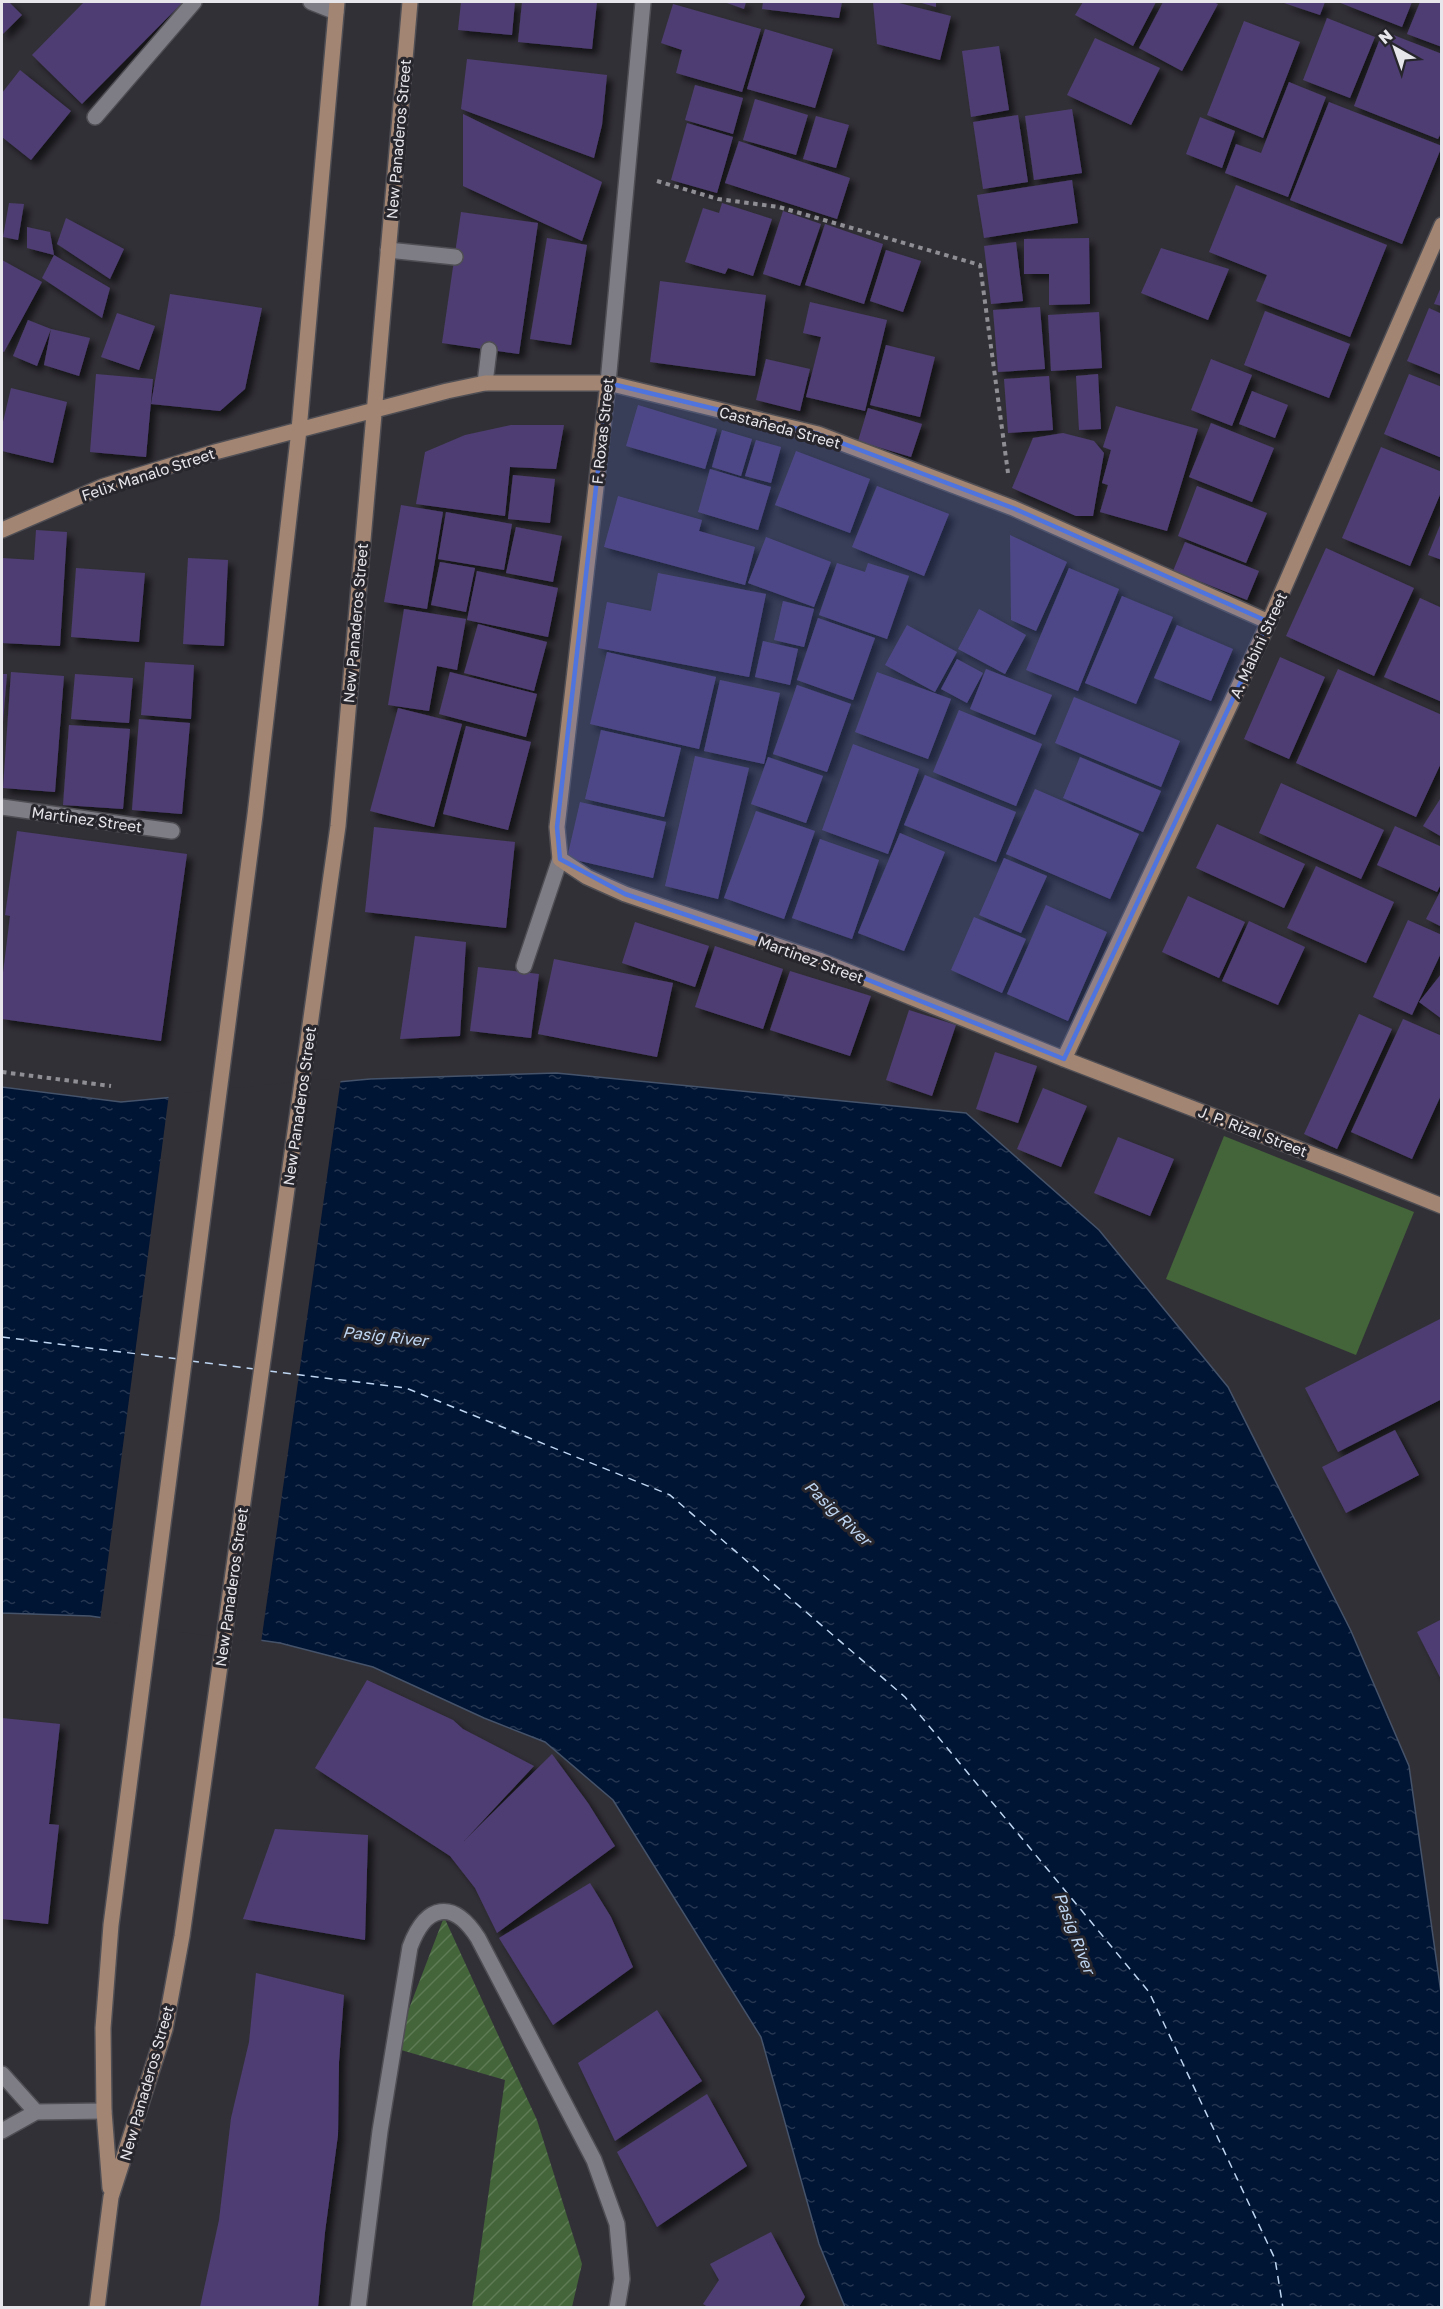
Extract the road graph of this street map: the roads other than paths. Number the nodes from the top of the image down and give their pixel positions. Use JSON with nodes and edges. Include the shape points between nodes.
{"nodes":[{"id":1,"x":194,"y":2,"type":"edge"},
{"id":2,"x":311,"y":2,"type":"edge"},
{"id":3,"x":410,"y":2,"type":"edge"},
{"id":4,"x":644,"y":2,"type":"edge"},
{"id":5,"x":336,"y":7,"type":"edge"},
{"id":6,"x":95,"y":117,"type":"dead end"},
{"id":7,"x":1442,"y":225,"type":"edge"},
{"id":8,"x":388,"y":250,"type":"junction"},
{"id":9,"x":455,"y":257,"type":"dead end"},
{"id":10,"x":489,"y":350,"type":"dead end"},
{"id":11,"x":485,"y":383,"type":"junction"},
{"id":12,"x":608,"y":383,"type":"junction"},
{"id":13,"x":373,"y":410,"type":"junction"},
{"id":14,"x":299,"y":430,"type":"junction"},
{"id":15,"x":2,"y":530,"type":"edge"},
{"id":16,"x":1269,"y":622,"type":"junction"},
{"id":17,"x":2,"y":807,"type":"edge"},
{"id":18,"x":172,"y":831,"type":"dead end"},
{"id":19,"x":560,"y":859,"type":"junction"},
{"id":20,"x":524,"y":966,"type":"dead end"},
{"id":21,"x":1064,"y":1059,"type":"junction"},
{"id":22,"x":1442,"y":1206,"type":"edge"},
{"id":23,"x":2,"y":2074,"type":"edge"},
{"id":24,"x":104,"y":2111,"type":"junction"},
{"id":25,"x":36,"y":2112,"type":"junction"},
{"id":26,"x":2,"y":2131,"type":"edge"},
{"id":27,"x":111,"y":2198,"type":"junction"},
{"id":28,"x":97,"y":2307,"type":"edge"},
{"id":29,"x":358,"y":2307,"type":"edge"},
{"id":30,"x":617,"y":2307,"type":"edge"}],
"edges":[{"from":1,"to":6,"type":"street"},
{"from":2,"to":5,"type":"street"},
{"from":3,"to":8,"type":"main road","name":"New Panaderos Street"},
{"from":4,"to":12,"type":"street","name":"F. Roxas Street"},
{"from":5,"to":14,"type":"main road","name":"New Panaderos Street"},
{"from":7,"to":16,"type":"main road","name":"A. Mabini Street"},
{"from":8,"to":9,"type":"street"},
{"from":8,"to":13,"type":"main road","name":"New Panaderos Street"},
{"from":10,"to":11,"type":"street"},
{"from":11,"to":12,"type":"main road","name":"Castañeda Street"},
{"from":11,"to":13,"type":"main road","name":"Castañeda Street"},
{"from":12,"to":16,"type":"main road","name":"Castañeda Street","via":[[818,434],[1013,508]]},
{"from":12,"to":19,"type":"main road","name":"F. Roxas Street","via":[[557,827]]},
{"from":13,"to":14,"type":"main road","name":"Castañeda Street"},
{"from":13,"to":27,"type":"main road","name":"New Panaderos Street","via":[[338,826],[182,1936],[165,2029]]},
{"from":14,"to":15,"type":"main road","name":"Felix Manalo Street","via":[[104,486]]},
{"from":14,"to":24,"type":"main road","name":"New Panaderos Street","via":[[255,814],[111,1925],[103,2028]]},
{"from":16,"to":21,"type":"main road","name":"A. Mabini Street"},
{"from":17,"to":18,"type":"street","name":"Martinez Street"},
{"from":19,"to":20,"type":"street"},
{"from":19,"to":21,"type":"main road","name":"Martinez Street","via":[[587,878],[625,894],[819,960]]},
{"from":21,"to":22,"type":"main road","name":"J. P. Rizal Street"},
{"from":23,"to":25,"type":"street"},
{"from":24,"to":25,"type":"street"},
{"from":24,"to":27,"type":"main road","name":"New Panaderos Street"},
{"from":25,"to":26,"type":"street"},
{"from":27,"to":28,"type":"main road","name":"New Panaderos Street"},
{"from":29,"to":30,"type":"street","via":[[380,2132],[410,1947],[423,1922],[444,1911],[461,1917],[478,1938],[594,2160],[617,2224],[622,2279]]}]}
